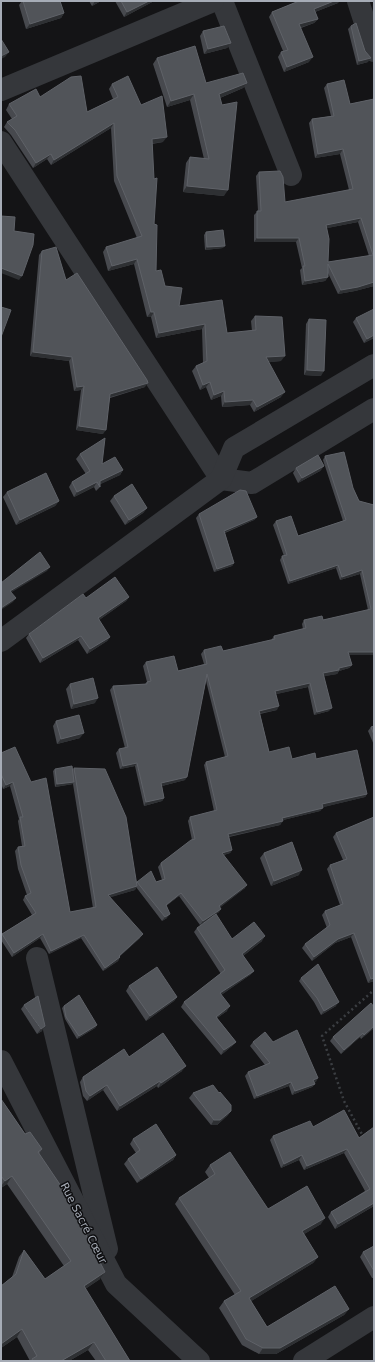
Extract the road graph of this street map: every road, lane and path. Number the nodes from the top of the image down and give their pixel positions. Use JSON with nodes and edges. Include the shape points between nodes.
{"nodes":[{"id":1,"x":213,"y":1,"type":"edge"},
{"id":2,"x":222,"y":1,"type":"edge"},
{"id":3,"x":358,"y":1,"type":"edge"},
{"id":4,"x":374,"y":51,"type":"edge"},
{"id":5,"x":1,"y":90,"type":"edge"},
{"id":6,"x":1,"y":142,"type":"edge"},
{"id":7,"x":291,"y":175,"type":"dead end"},
{"id":8,"x":374,"y":365,"type":"edge"},
{"id":9,"x":374,"y":409,"type":"edge"},
{"id":10,"x":221,"y":479,"type":"junction"},
{"id":11,"x":1,"y":641,"type":"edge"},
{"id":12,"x":37,"y":958,"type":"dead end"},
{"id":13,"x":374,"y":990,"type":"edge"},
{"id":14,"x":1,"y":1061,"type":"edge"},
{"id":15,"x":367,"y":1144,"type":"edge"},
{"id":16,"x":116,"y":1284,"type":"junction"},
{"id":17,"x":374,"y":1317,"type":"edge"},
{"id":18,"x":199,"y":1361,"type":"edge"},
{"id":19,"x":304,"y":1361,"type":"edge"}],
"edges":[{"from":1,"to":5,"type":"street"},
{"from":2,"to":7,"type":"street"},
{"from":3,"to":4,"type":"street"},
{"from":6,"to":10,"type":"street"},
{"from":8,"to":10,"type":"street","via":[[234,448]]},
{"from":9,"to":10,"type":"street","via":[[252,483]]},
{"from":10,"to":11,"type":"street"},
{"from":12,"to":16,"type":"street"},
{"from":13,"to":15,"type":"path","via":[[322,1036],[344,1101]]},
{"from":14,"to":16,"type":"street","name":"Rue Sacré Cœur"},
{"from":16,"to":18,"type":"street","name":"Rue Sacré Cœur"},
{"from":17,"to":19,"type":"street"}]}
